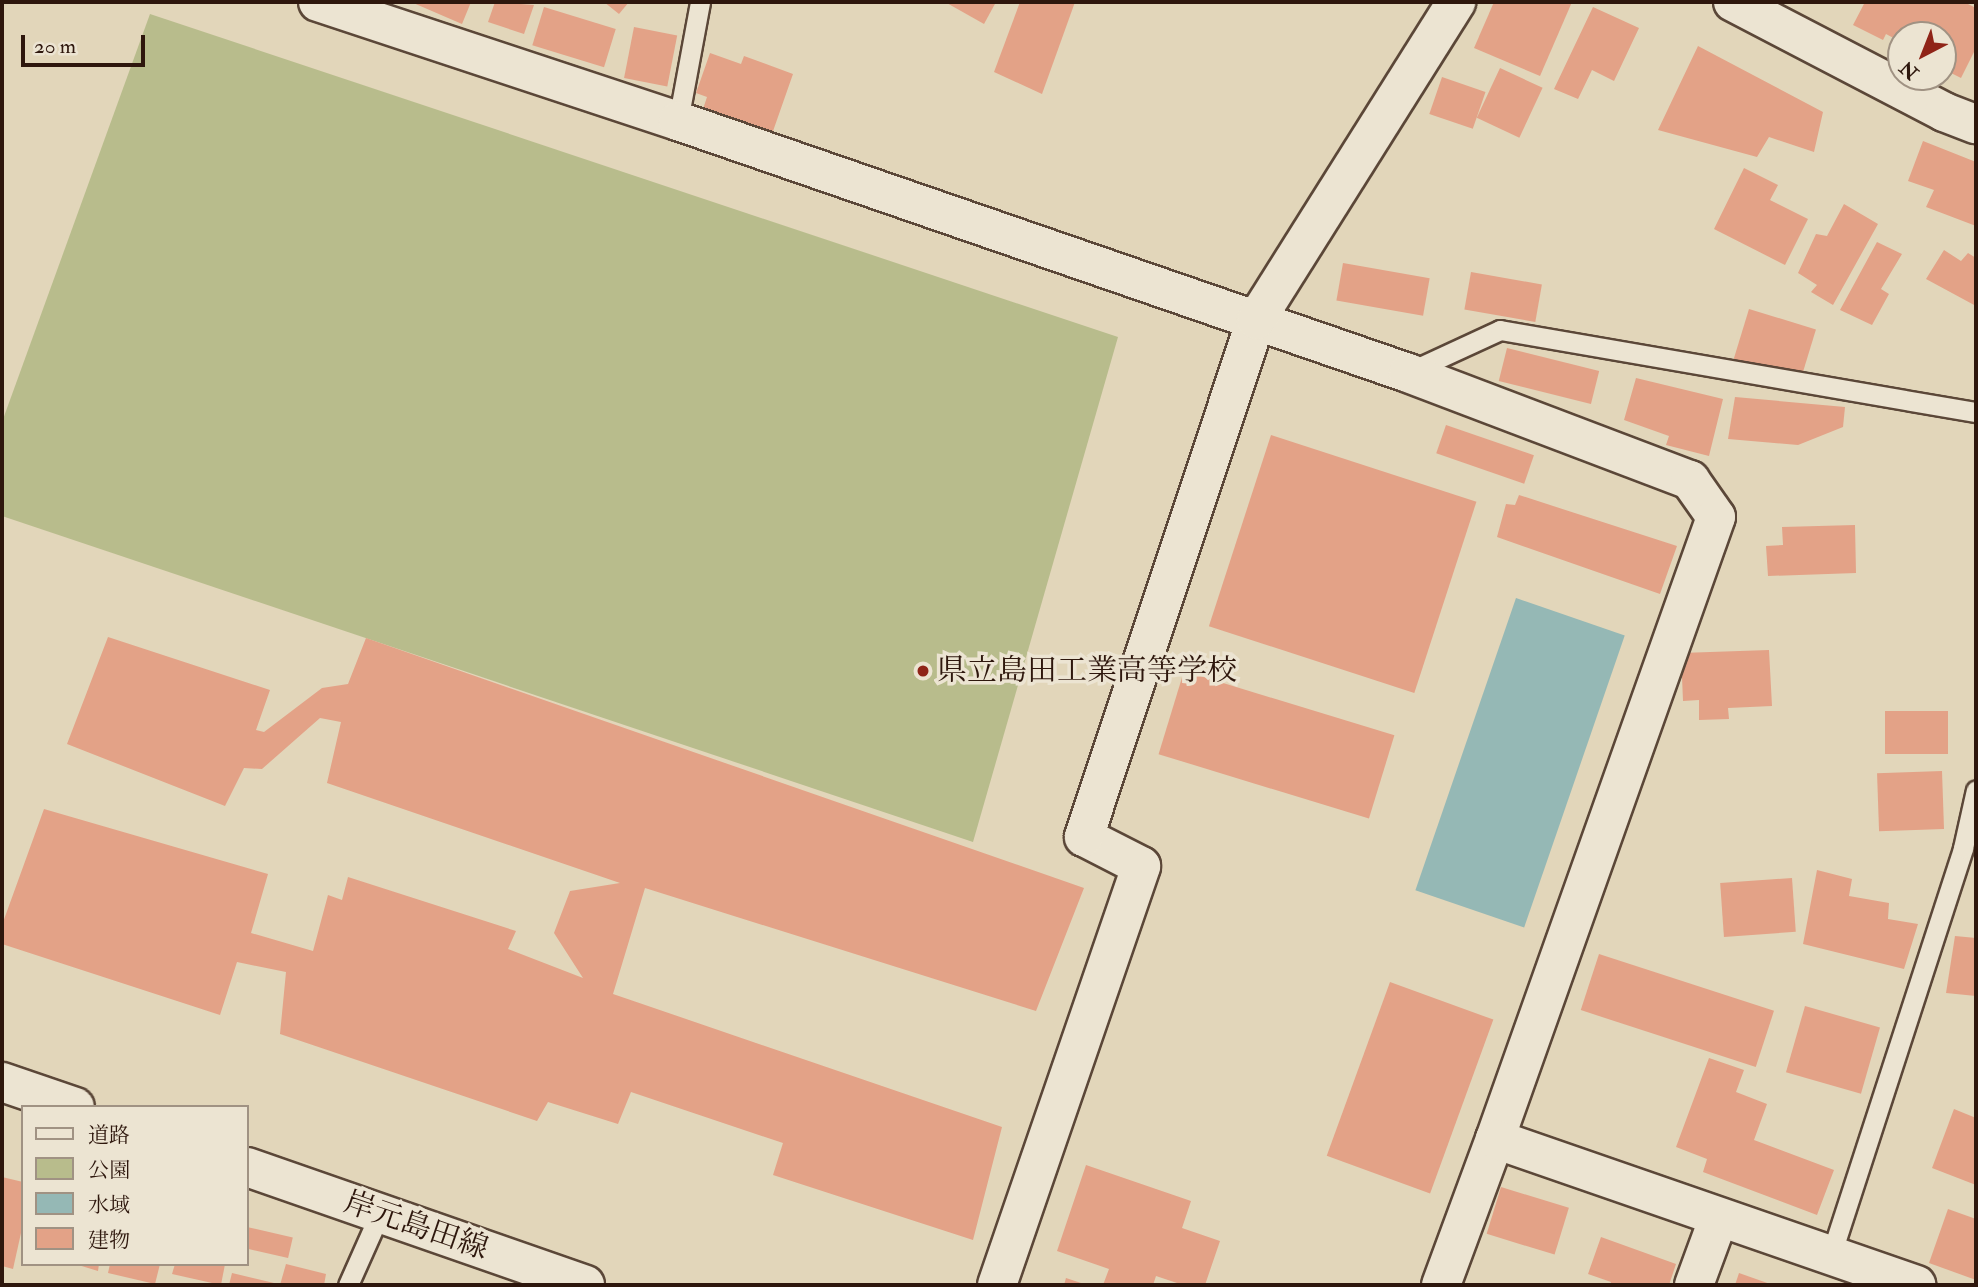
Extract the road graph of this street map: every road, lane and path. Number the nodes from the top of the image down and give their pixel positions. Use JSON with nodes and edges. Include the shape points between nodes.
{"nodes":[{"id":1,"x":318,"y":2,"type":"edge"},
{"id":2,"x":700,"y":2,"type":"edge"},
{"id":3,"x":1455,"y":2,"type":"edge"},
{"id":4,"x":1733,"y":2,"type":"edge"},
{"id":5,"x":678,"y":121,"type":"junction"},
{"id":6,"x":1976,"y":124,"type":"edge"},
{"id":7,"x":1256,"y":320,"type":"junction"},
{"id":8,"x":1408,"y":373,"type":"junction"},
{"id":9,"x":1976,"y":412,"type":"edge"},
{"id":10,"x":1976,"y":790,"type":"edge"},
{"id":11,"x":1970,"y":849,"type":"edge"},
{"id":12,"x":2,"y":1082,"type":"edge"},
{"id":13,"x":69,"y":1105,"type":"edge"},
{"id":14,"x":1495,"y":1139,"type":"junction"},
{"id":15,"x":248,"y":1167,"type":"edge"},
{"id":16,"x":380,"y":1213,"type":"junction"},
{"id":17,"x":1719,"y":1217,"type":"junction"},
{"id":18,"x":1830,"y":1255,"type":"junction"},
{"id":19,"x":348,"y":1285,"type":"edge"},
{"id":20,"x":585,"y":1285,"type":"edge"},
{"id":21,"x":997,"y":1285,"type":"edge"},
{"id":22,"x":1441,"y":1285,"type":"edge"},
{"id":23,"x":1694,"y":1285,"type":"edge"},
{"id":24,"x":1916,"y":1285,"type":"edge"}],
"edges":[{"from":1,"to":5,"type":"street"},
{"from":2,"to":5,"type":"lane"},
{"from":3,"to":7,"type":"street"},
{"from":4,"to":6,"type":"street","via":[[1944,112]]},
{"from":5,"to":7,"type":"street"},
{"from":7,"to":8,"type":"street"},
{"from":7,"to":21,"type":"street","via":[[1084,837],[1141,866]]},
{"from":8,"to":9,"type":"lane","via":[[1500,330]]},
{"from":8,"to":14,"type":"street","via":[[1690,480],[1716,517]]},
{"from":10,"to":11,"type":"lane"},
{"from":11,"to":18,"type":"lane"},
{"from":12,"to":13,"type":"street"},
{"from":14,"to":17,"type":"street"},
{"from":14,"to":22,"type":"street"},
{"from":15,"to":16,"type":"street","name":"岸元島田線"},
{"from":16,"to":19,"type":"lane"},
{"from":16,"to":20,"type":"street","name":"岸元島田線"},
{"from":17,"to":18,"type":"street"},
{"from":17,"to":23,"type":"street"},
{"from":18,"to":24,"type":"street"}]}
